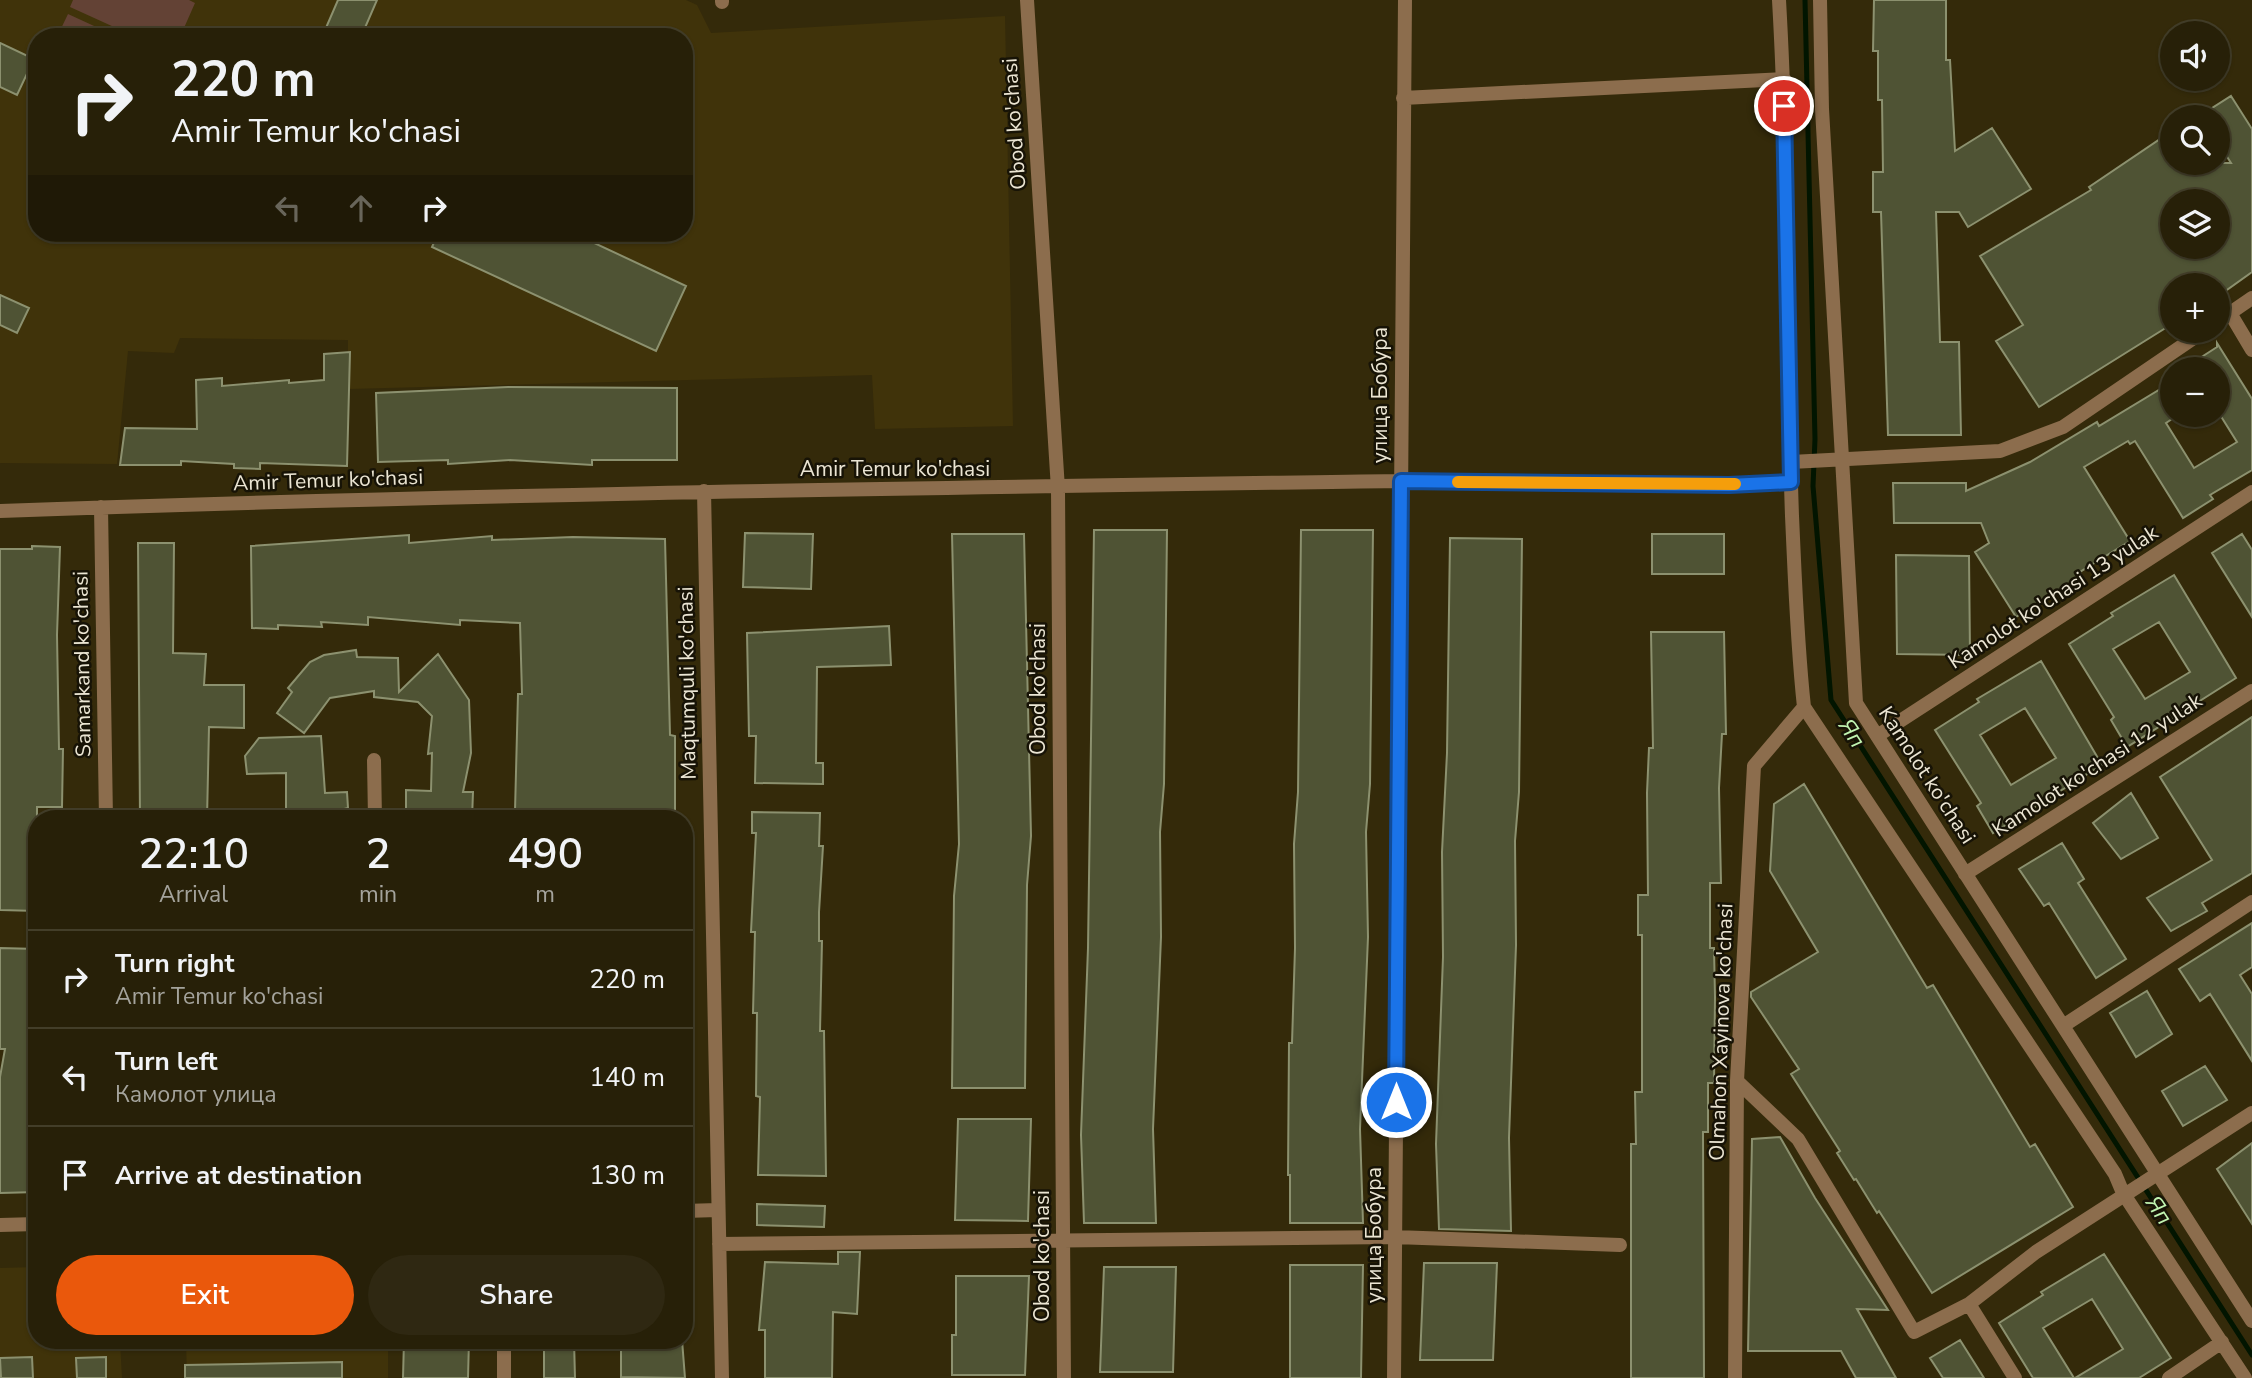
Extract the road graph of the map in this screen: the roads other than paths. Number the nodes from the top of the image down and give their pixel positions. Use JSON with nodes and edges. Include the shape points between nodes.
{"nodes":[{"id":1,"x":1027,"y":0,"type":"edge"},
{"id":2,"x":1405,"y":0,"type":"edge"},
{"id":3,"x":1779,"y":0,"type":"edge"},
{"id":4,"x":1820,"y":0,"type":"edge"},
{"id":5,"x":1784,"y":79,"type":"junction"},
{"id":6,"x":1403,"y":98,"type":"junction"},
{"id":7,"x":2252,"y":299,"type":"edge"},
{"id":8,"x":2230,"y":313,"type":"edge"},
{"id":9,"x":2230,"y":326,"type":"edge"},
{"id":10,"x":2186,"y":343,"type":"edge"},
{"id":11,"x":2252,"y":350,"type":"edge"},
{"id":12,"x":1836,"y":458,"type":"junction"},
{"id":13,"x":1797,"y":461,"type":"junction"},
{"id":14,"x":1401,"y":481,"type":"junction"},
{"id":15,"x":1791,"y":482,"type":"junction"},
{"id":16,"x":1058,"y":489,"type":"junction"},
{"id":17,"x":704,"y":491,"type":"junction"},
{"id":18,"x":2252,"y":492,"type":"edge"},
{"id":19,"x":101,"y":508,"type":"junction"},
{"id":20,"x":0,"y":511,"type":"edge"},
{"id":21,"x":2252,"y":691,"type":"edge"},
{"id":22,"x":1804,"y":707,"type":"junction"},
{"id":23,"x":1877,"y":736,"type":"junction"},
{"id":24,"x":374,"y":760,"type":"dead end"},
{"id":25,"x":106,"y":810,"type":"edge"},
{"id":26,"x":375,"y":810,"type":"edge"},
{"id":27,"x":1965,"y":874,"type":"junction"},
{"id":28,"x":2252,"y":902,"type":"edge"},
{"id":29,"x":2063,"y":1026,"type":"junction"},
{"id":30,"x":1737,"y":1081,"type":"junction"},
{"id":31,"x":2252,"y":1113,"type":"edge"},
{"id":32,"x":2156,"y":1175,"type":"junction"},
{"id":33,"x":2123,"y":1193,"type":"junction"},
{"id":34,"x":718,"y":1210,"type":"junction"},
{"id":35,"x":693,"y":1211,"type":"edge"},
{"id":36,"x":28,"y":1224,"type":"edge"},
{"id":37,"x":0,"y":1225,"type":"edge"},
{"id":38,"x":1395,"y":1237,"type":"junction"},
{"id":39,"x":1063,"y":1241,"type":"junction"},
{"id":40,"x":719,"y":1244,"type":"junction"},
{"id":41,"x":1620,"y":1245,"type":"dead end"},
{"id":42,"x":1969,"y":1304,"type":"junction"},
{"id":43,"x":2252,"y":1321,"type":"edge"},
{"id":44,"x":2222,"y":1342,"type":"junction"},
{"id":45,"x":504,"y":1349,"type":"edge"},
{"id":46,"x":504,"y":1378,"type":"edge"},
{"id":47,"x":722,"y":1378,"type":"edge"},
{"id":48,"x":1064,"y":1378,"type":"edge"},
{"id":49,"x":1394,"y":1378,"type":"edge"},
{"id":50,"x":1735,"y":1378,"type":"edge"},
{"id":51,"x":2015,"y":1378,"type":"edge"},
{"id":52,"x":2169,"y":1378,"type":"edge"},
{"id":53,"x":2245,"y":1378,"type":"edge"}],
"edges":[{"from":1,"to":16,"type":"street","name":"Obod ko'chasi"},
{"from":2,"to":6,"type":"street","name":"улица Бобура"},
{"from":3,"to":5,"type":"street"},
{"from":4,"to":12,"type":"street","name":"Kamolot ko'chasi"},
{"from":5,"to":6,"type":"street"},
{"from":5,"to":13,"type":"street"},
{"from":6,"to":14,"type":"street","name":"улица Бобура"},
{"from":7,"to":8,"type":"street"},
{"from":9,"to":11,"type":"street"},
{"from":10,"to":12,"type":"street","via":[[2063,427],[2000,452]]},
{"from":12,"to":13,"type":"street"},
{"from":12,"to":23,"type":"street","name":"Kamolot ko'chasi","via":[[1856,704]]},
{"from":13,"to":15,"type":"street"},
{"from":14,"to":15,"type":"street","name":"Amir Temur ko'chasi"},
{"from":14,"to":16,"type":"street","name":"Amir Temur ko'chasi"},
{"from":14,"to":38,"type":"street","name":"улица Бобура"},
{"from":15,"to":22,"type":"street"},
{"from":16,"to":17,"type":"street","name":"Amir Temur ko'chasi"},
{"from":16,"to":39,"type":"street","name":"Obod ko'chasi"},
{"from":17,"to":19,"type":"street","name":"Amir Temur ko'chasi"},
{"from":17,"to":34,"type":"street","name":"Maqtumquli ko'chasi"},
{"from":18,"to":23,"type":"street","name":"Kamolot ko'chasi 13 yulak"},
{"from":19,"to":20,"type":"street","name":"Amir Temur ko'chasi"},
{"from":19,"to":25,"type":"street","name":"Samarkand ko'chasi"},
{"from":21,"to":27,"type":"street","name":"Kamolot ko'chasi 12 yulak"},
{"from":22,"to":30,"type":"street","name":"Olmahon Xayinova ko'chasi","via":[[1754,766]]},
{"from":22,"to":33,"type":"street","via":[[2115,1174]]},
{"from":23,"to":27,"type":"street","name":"Kamolot ko'chasi"},
{"from":24,"to":26,"type":"street"},
{"from":27,"to":29,"type":"street","name":"Kamolot ko'chasi"},
{"from":28,"to":29,"type":"street"},
{"from":29,"to":32,"type":"street","name":"Kamolot ko'chasi"},
{"from":30,"to":42,"type":"street","via":[[1798,1139],[1914,1332]]},
{"from":30,"to":50,"type":"street","name":"Olmahon Xayinova ko'chasi"},
{"from":31,"to":32,"type":"street"},
{"from":32,"to":33,"type":"street"},
{"from":32,"to":43,"type":"street","name":"Kamolot ko'chasi"},
{"from":33,"to":42,"type":"street"},
{"from":33,"to":44,"type":"street"},
{"from":34,"to":35,"type":"street"},
{"from":34,"to":40,"type":"street","name":"Maqtumquli ko'chasi"},
{"from":36,"to":37,"type":"street"},
{"from":38,"to":39,"type":"street"},
{"from":38,"to":41,"type":"street"},
{"from":38,"to":49,"type":"street","name":"улица Бобура"},
{"from":39,"to":40,"type":"street"},
{"from":39,"to":48,"type":"street","name":"Obod ko'chasi"},
{"from":40,"to":47,"type":"street","name":"Maqtumquli ko'chasi"},
{"from":42,"to":51,"type":"street"},
{"from":44,"to":52,"type":"street"},
{"from":44,"to":53,"type":"street"},
{"from":45,"to":46,"type":"street"}]}
